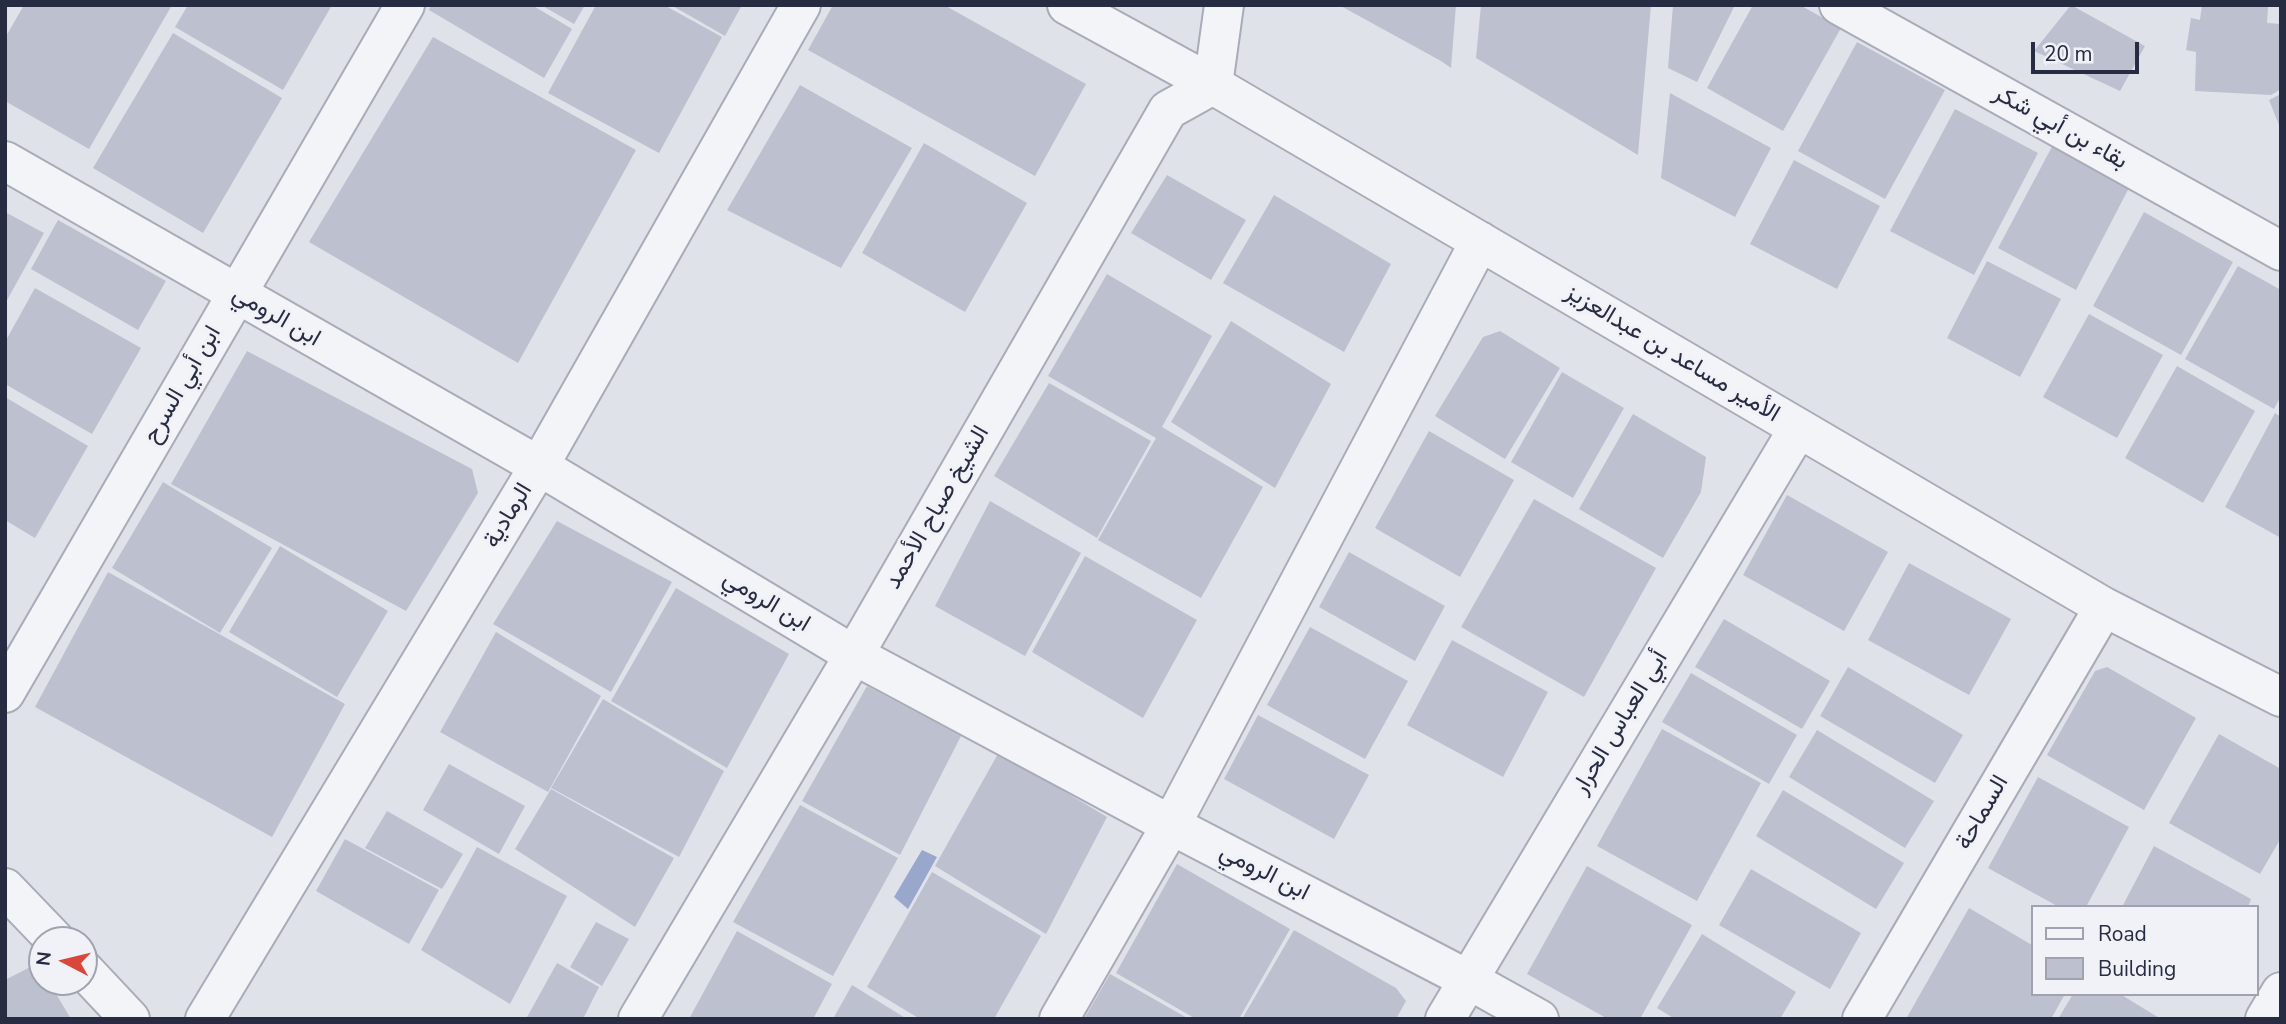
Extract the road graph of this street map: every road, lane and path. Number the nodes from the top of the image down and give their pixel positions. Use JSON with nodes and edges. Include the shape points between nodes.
{"nodes":[{"id":1,"x":405,"y":5,"type":"edge"},
{"id":2,"x":801,"y":5,"type":"edge"},
{"id":3,"x":1067,"y":5,"type":"edge"},
{"id":4,"x":1223,"y":5,"type":"edge"},
{"id":5,"x":1839,"y":5,"type":"edge"},
{"id":6,"x":1213,"y":85,"type":"junction"},
{"id":7,"x":5,"y":161,"type":"edge"},
{"id":8,"x":1480,"y":241,"type":"junction"},
{"id":9,"x":2281,"y":251,"type":"edge"},
{"id":10,"x":236,"y":294,"type":"junction"},
{"id":11,"x":1798,"y":429,"type":"junction"},
{"id":12,"x":539,"y":466,"type":"junction"},
{"id":13,"x":2104,"y":607,"type":"junction"},
{"id":14,"x":854,"y":655,"type":"junction"},
{"id":15,"x":5,"y":693,"type":"edge"},
{"id":16,"x":2281,"y":697,"type":"edge"},
{"id":17,"x":1171,"y":825,"type":"junction"},
{"id":18,"x":5,"y":888,"type":"edge"},
{"id":19,"x":42,"y":926,"type":"edge"},
{"id":20,"x":1468,"y":979,"type":"junction"},
{"id":21,"x":98,"y":985,"type":"edge"},
{"id":22,"x":2281,"y":992,"type":"edge"},
{"id":23,"x":130,"y":1019,"type":"edge"},
{"id":24,"x":205,"y":1019,"type":"edge"},
{"id":25,"x":638,"y":1019,"type":"edge"},
{"id":26,"x":1059,"y":1019,"type":"edge"},
{"id":27,"x":1445,"y":1019,"type":"edge"},
{"id":28,"x":1539,"y":1019,"type":"edge"},
{"id":29,"x":1861,"y":1019,"type":"edge"},
{"id":30,"x":2265,"y":1019,"type":"edge"}],
"edges":[{"from":1,"to":10,"type":"street","name":"ابن أبي السرح"},
{"from":2,"to":12,"type":"street","name":"الرمادية"},
{"from":3,"to":6,"type":"street","name":"الأمير مساعد بن عبدالعزيز"},
{"from":4,"to":6,"type":"street"},
{"from":5,"to":9,"type":"street","name":"بقاء بن أبي شكر"},
{"from":6,"to":8,"type":"street","name":"الأمير مساعد بن عبدالعزيز"},
{"from":6,"to":14,"type":"street","name":"الشيخ صباح الأحمد","via":[[1168,110]]},
{"from":7,"to":10,"type":"street","name":"ابن الرومي"},
{"from":8,"to":11,"type":"street","name":"الأمير مساعد بن عبدالعزيز"},
{"from":8,"to":17,"type":"street"},
{"from":10,"to":12,"type":"street","name":"ابن الرومي"},
{"from":10,"to":15,"type":"street","name":"ابن أبي السرح"},
{"from":11,"to":13,"type":"street","name":"الأمير مساعد بن عبدالعزيز"},
{"from":11,"to":20,"type":"street","name":"أبي العباس الحرار"},
{"from":12,"to":14,"type":"street","name":"ابن الرومي"},
{"from":12,"to":24,"type":"street","name":"الرمادية"},
{"from":13,"to":16,"type":"street","name":"الأمير مساعد بن عبدالعزيز"},
{"from":13,"to":29,"type":"street","name":"السماحة"},
{"from":14,"to":17,"type":"street","name":"ابن الرومي"},
{"from":14,"to":25,"type":"street","name":"الشيخ صباح الأحمد"},
{"from":17,"to":20,"type":"street","name":"ابن الرومي"},
{"from":17,"to":26,"type":"street"},
{"from":18,"to":19,"type":"street"},
{"from":20,"to":27,"type":"street","name":"أبي العباس الحرار"},
{"from":20,"to":28,"type":"street","name":"ابن الرومي"},
{"from":21,"to":23,"type":"street"},
{"from":22,"to":30,"type":"street"}]}
